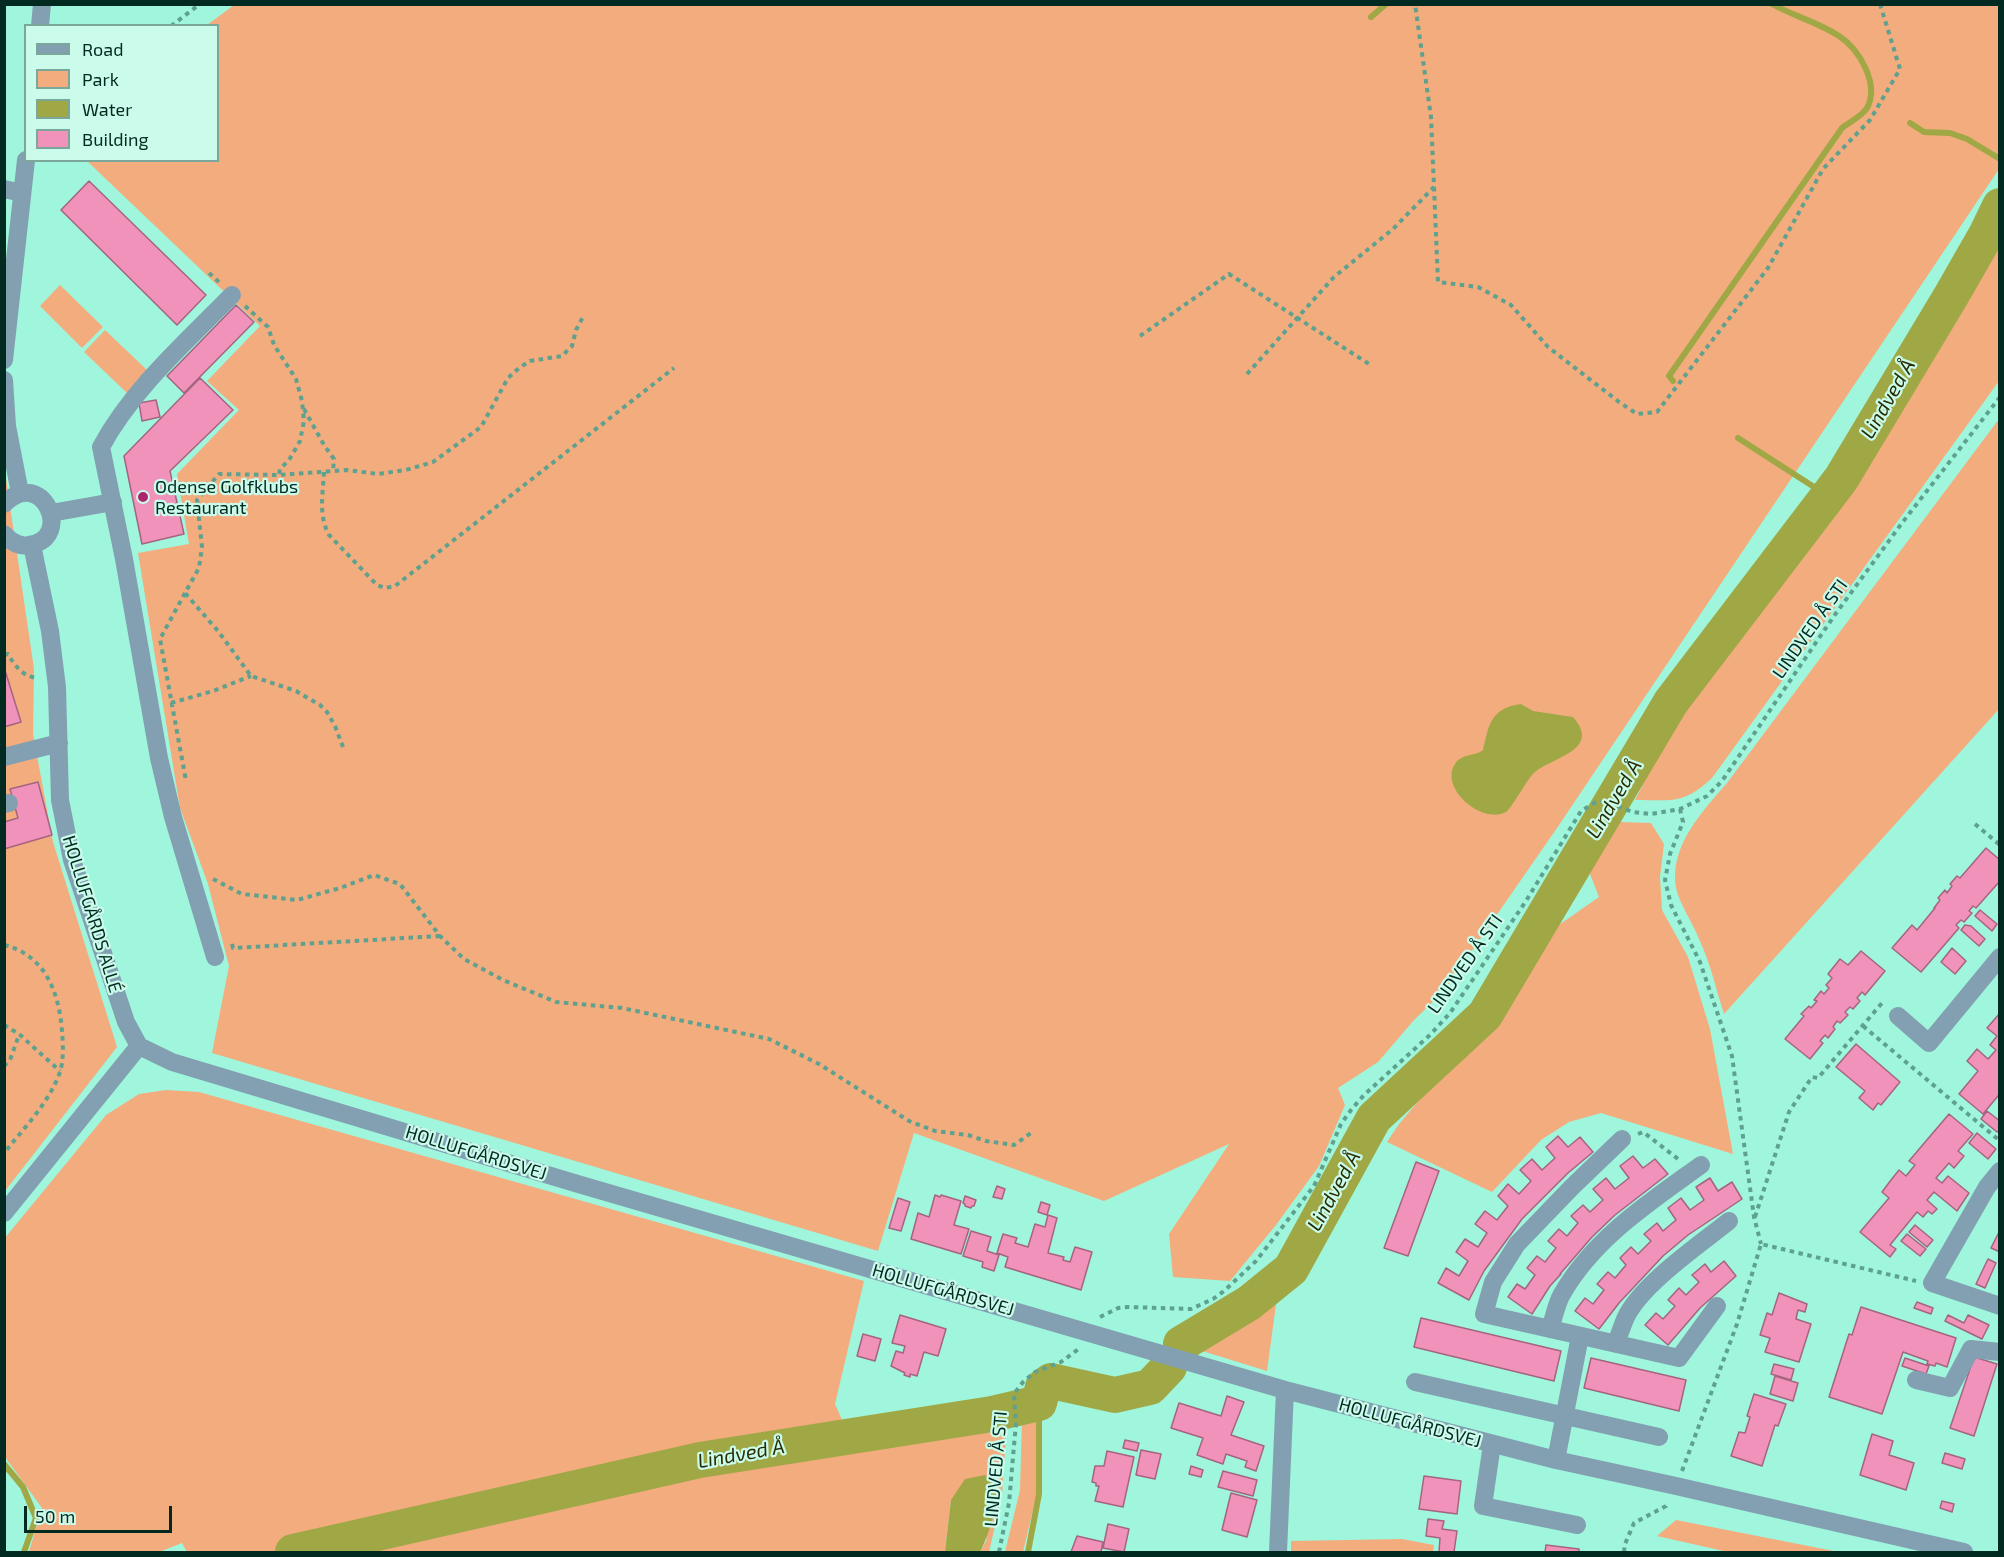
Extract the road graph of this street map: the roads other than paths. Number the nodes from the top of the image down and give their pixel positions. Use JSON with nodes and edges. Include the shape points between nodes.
{"nodes":[{"id":1,"x":42,"y":4,"type":"edge"},
{"id":2,"x":40,"y":24,"type":"edge"},
{"id":3,"x":25,"y":162,"type":"edge"},
{"id":4,"x":13,"y":191,"type":"edge"},
{"id":5,"x":232,"y":295,"type":"road end"},
{"id":6,"x":4,"y":360,"type":"edge"},
{"id":7,"x":4,"y":380,"type":"edge"},
{"id":8,"x":20,"y":493,"type":"junction"},
{"id":9,"x":113,"y":502,"type":"junction"},
{"id":10,"x":4,"y":504,"type":"edge"},
{"id":11,"x":51,"y":513,"type":"junction"},
{"id":12,"x":4,"y":534,"type":"edge"},
{"id":13,"x":32,"y":545,"type":"junction"},
{"id":14,"x":59,"y":743,"type":"junction"},
{"id":15,"x":4,"y":758,"type":"edge"},
{"id":16,"x":215,"y":957,"type":"dead end"},
{"id":17,"x":2000,"y":957,"type":"edge"},
{"id":18,"x":1898,"y":1016,"type":"road end"},
{"id":19,"x":139,"y":1046,"type":"junction"},
{"id":20,"x":1622,"y":1139,"type":"road end"},
{"id":21,"x":1697,"y":1168,"type":"road end"},
{"id":22,"x":2000,"y":1171,"type":"edge"},
{"id":23,"x":4,"y":1213,"type":"edge"},
{"id":24,"x":1729,"y":1221,"type":"dead end"},
{"id":25,"x":1717,"y":1306,"type":"dead end"},
{"id":26,"x":2000,"y":1306,"type":"edge"},
{"id":27,"x":1550,"y":1329,"type":"junction"},
{"id":28,"x":1580,"y":1336,"type":"junction"},
{"id":29,"x":1616,"y":1344,"type":"junction"},
{"id":30,"x":2000,"y":1352,"type":"edge"},
{"id":31,"x":1916,"y":1380,"type":"dead end"},
{"id":32,"x":1415,"y":1382,"type":"dead end"},
{"id":33,"x":1285,"y":1390,"type":"junction"},
{"id":34,"x":1564,"y":1416,"type":"junction"},
{"id":35,"x":1659,"y":1437,"type":"dead end"},
{"id":36,"x":1492,"y":1444,"type":"junction"},
{"id":37,"x":1556,"y":1460,"type":"junction"},
{"id":38,"x":1577,"y":1525,"type":"dead end"},
{"id":39,"x":1278,"y":1552,"type":"edge"},
{"id":40,"x":1964,"y":1552,"type":"edge"}],
"edges":[{"from":1,"to":2,"type":"street"},
{"from":3,"to":4,"type":"street"},
{"from":4,"to":6,"type":"street"},
{"from":5,"to":9,"type":"street","via":[[115,420],[101,447]]},
{"from":7,"to":8,"type":"street","via":[[7,426]]},
{"from":8,"to":10,"type":"street"},
{"from":8,"to":11,"type":"street","via":[[40,497]]},
{"from":9,"to":11,"type":"street"},
{"from":9,"to":16,"type":"street","via":[[159,758]]},
{"from":11,"to":13,"type":"street","via":[[50,530]]},
{"from":12,"to":13,"type":"street","via":[[15,543]]},
{"from":13,"to":14,"type":"street","name":"HOLLUFGÅRDS ALLÉ","via":[[50,631]]},
{"from":14,"to":15,"type":"street"},
{"from":14,"to":19,"type":"street","name":"HOLLUFGÅRDS ALLÉ","via":[[60,800],[72,860],[126,1022]]},
{"from":17,"to":18,"type":"street","via":[[1929,1042]]},
{"from":19,"to":23,"type":"street"},
{"from":19,"to":33,"type":"street","name":"HOLLUFGÅRDSVEJ","via":[[184,1066]]},
{"from":20,"to":27,"type":"street","via":[[1517,1244],[1493,1282],[1484,1314]]},
{"from":21,"to":27,"type":"street","via":[[1627,1219],[1583,1263],[1560,1296]]},
{"from":22,"to":26,"type":"street","via":[[1932,1283]]},
{"from":24,"to":29,"type":"street","via":[[1640,1297],[1626,1317]]},
{"from":25,"to":29,"type":"street","via":[[1679,1358]]},
{"from":27,"to":28,"type":"street"},
{"from":28,"to":29,"type":"street"},
{"from":28,"to":34,"type":"street"},
{"from":30,"to":31,"type":"street","via":[[1971,1348],[1950,1388]]},
{"from":32,"to":34,"type":"street"},
{"from":33,"to":36,"type":"street","name":"HOLLUFGÅRDSVEJ"},
{"from":33,"to":39,"type":"street"},
{"from":34,"to":35,"type":"street"},
{"from":34,"to":37,"type":"street"},
{"from":36,"to":37,"type":"street","name":"HOLLUFGÅRDSVEJ"},
{"from":36,"to":38,"type":"street","via":[[1483,1506]]},
{"from":37,"to":40,"type":"street","name":"HOLLUFGÅRDSVEJ"}]}
